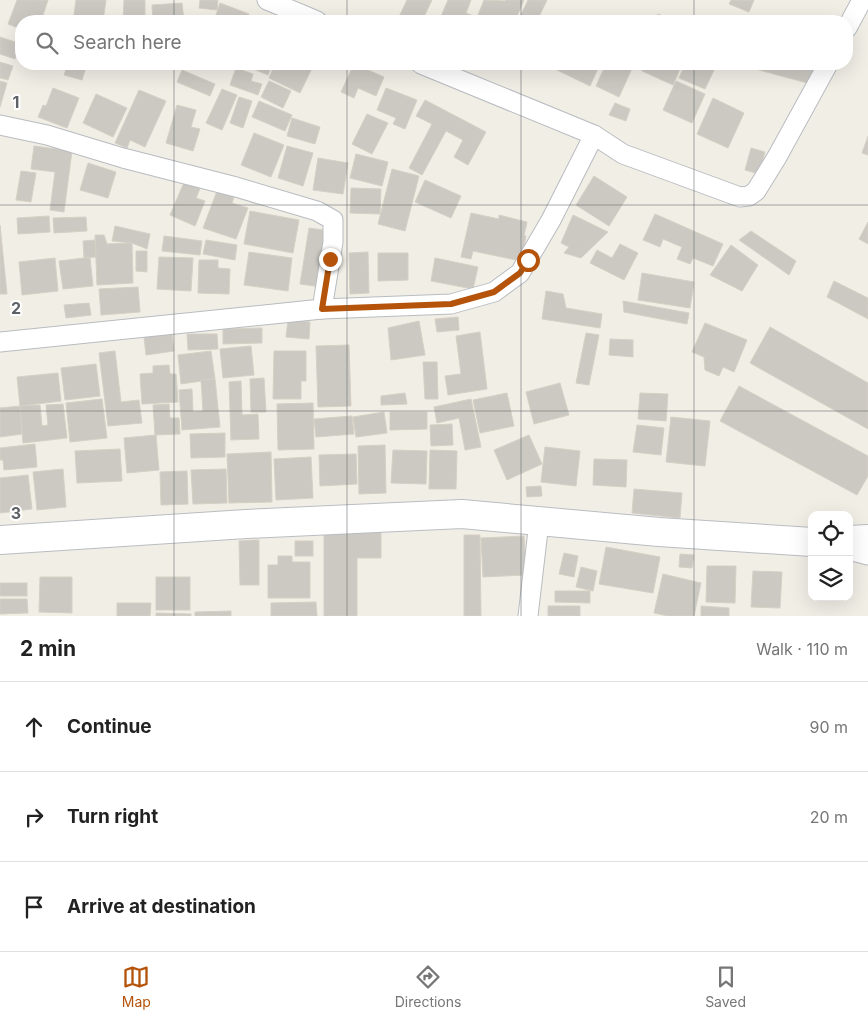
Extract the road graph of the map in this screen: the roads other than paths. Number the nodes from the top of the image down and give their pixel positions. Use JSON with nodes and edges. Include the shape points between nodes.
{"nodes":[{"id":1,"x":267,"y":0,"type":"edge"},
{"id":2,"x":862,"y":0,"type":"edge"},
{"id":3,"x":303,"y":15,"type":"edge"},
{"id":4,"x":853,"y":17,"type":"edge"},
{"id":5,"x":436,"y":70,"type":"edge"},
{"id":6,"x":825,"y":70,"type":"edge"},
{"id":7,"x":0,"y":125,"type":"edge"},
{"id":8,"x":594,"y":135,"type":"junction"},
{"id":9,"x":322,"y":309,"type":"junction"},
{"id":10,"x":0,"y":342,"type":"edge"},
{"id":11,"x":539,"y":522,"type":"junction"},
{"id":12,"x":868,"y":539,"type":"edge"},
{"id":13,"x":0,"y":540,"type":"edge"},
{"id":14,"x":853,"y":540,"type":"edge"},
{"id":15,"x":808,"y":542,"type":"edge"},
{"id":16,"x":853,"y":551,"type":"edge"},
{"id":17,"x":868,"y":555,"type":"edge"},
{"id":18,"x":528,"y":616,"type":"edge"}],
"edges":[{"from":1,"to":3,"type":"street"},
{"from":2,"to":4,"type":"street"},
{"from":5,"to":8,"type":"street"},
{"from":6,"to":8,"type":"street","via":[[777,157],[756,190],[748,196],[740,197],[623,154]]},
{"from":7,"to":9,"type":"street","via":[[236,187],[317,211],[333,220],[333,242]]},
{"from":8,"to":9,"type":"street","via":[[520,273],[494,292],[451,304]]},
{"from":9,"to":10,"type":"street"},
{"from":11,"to":13,"type":"street","via":[[462,514]]},
{"from":11,"to":15,"type":"street"},
{"from":11,"to":18,"type":"street"},
{"from":12,"to":14,"type":"street"},
{"from":16,"to":17,"type":"street"}]}
